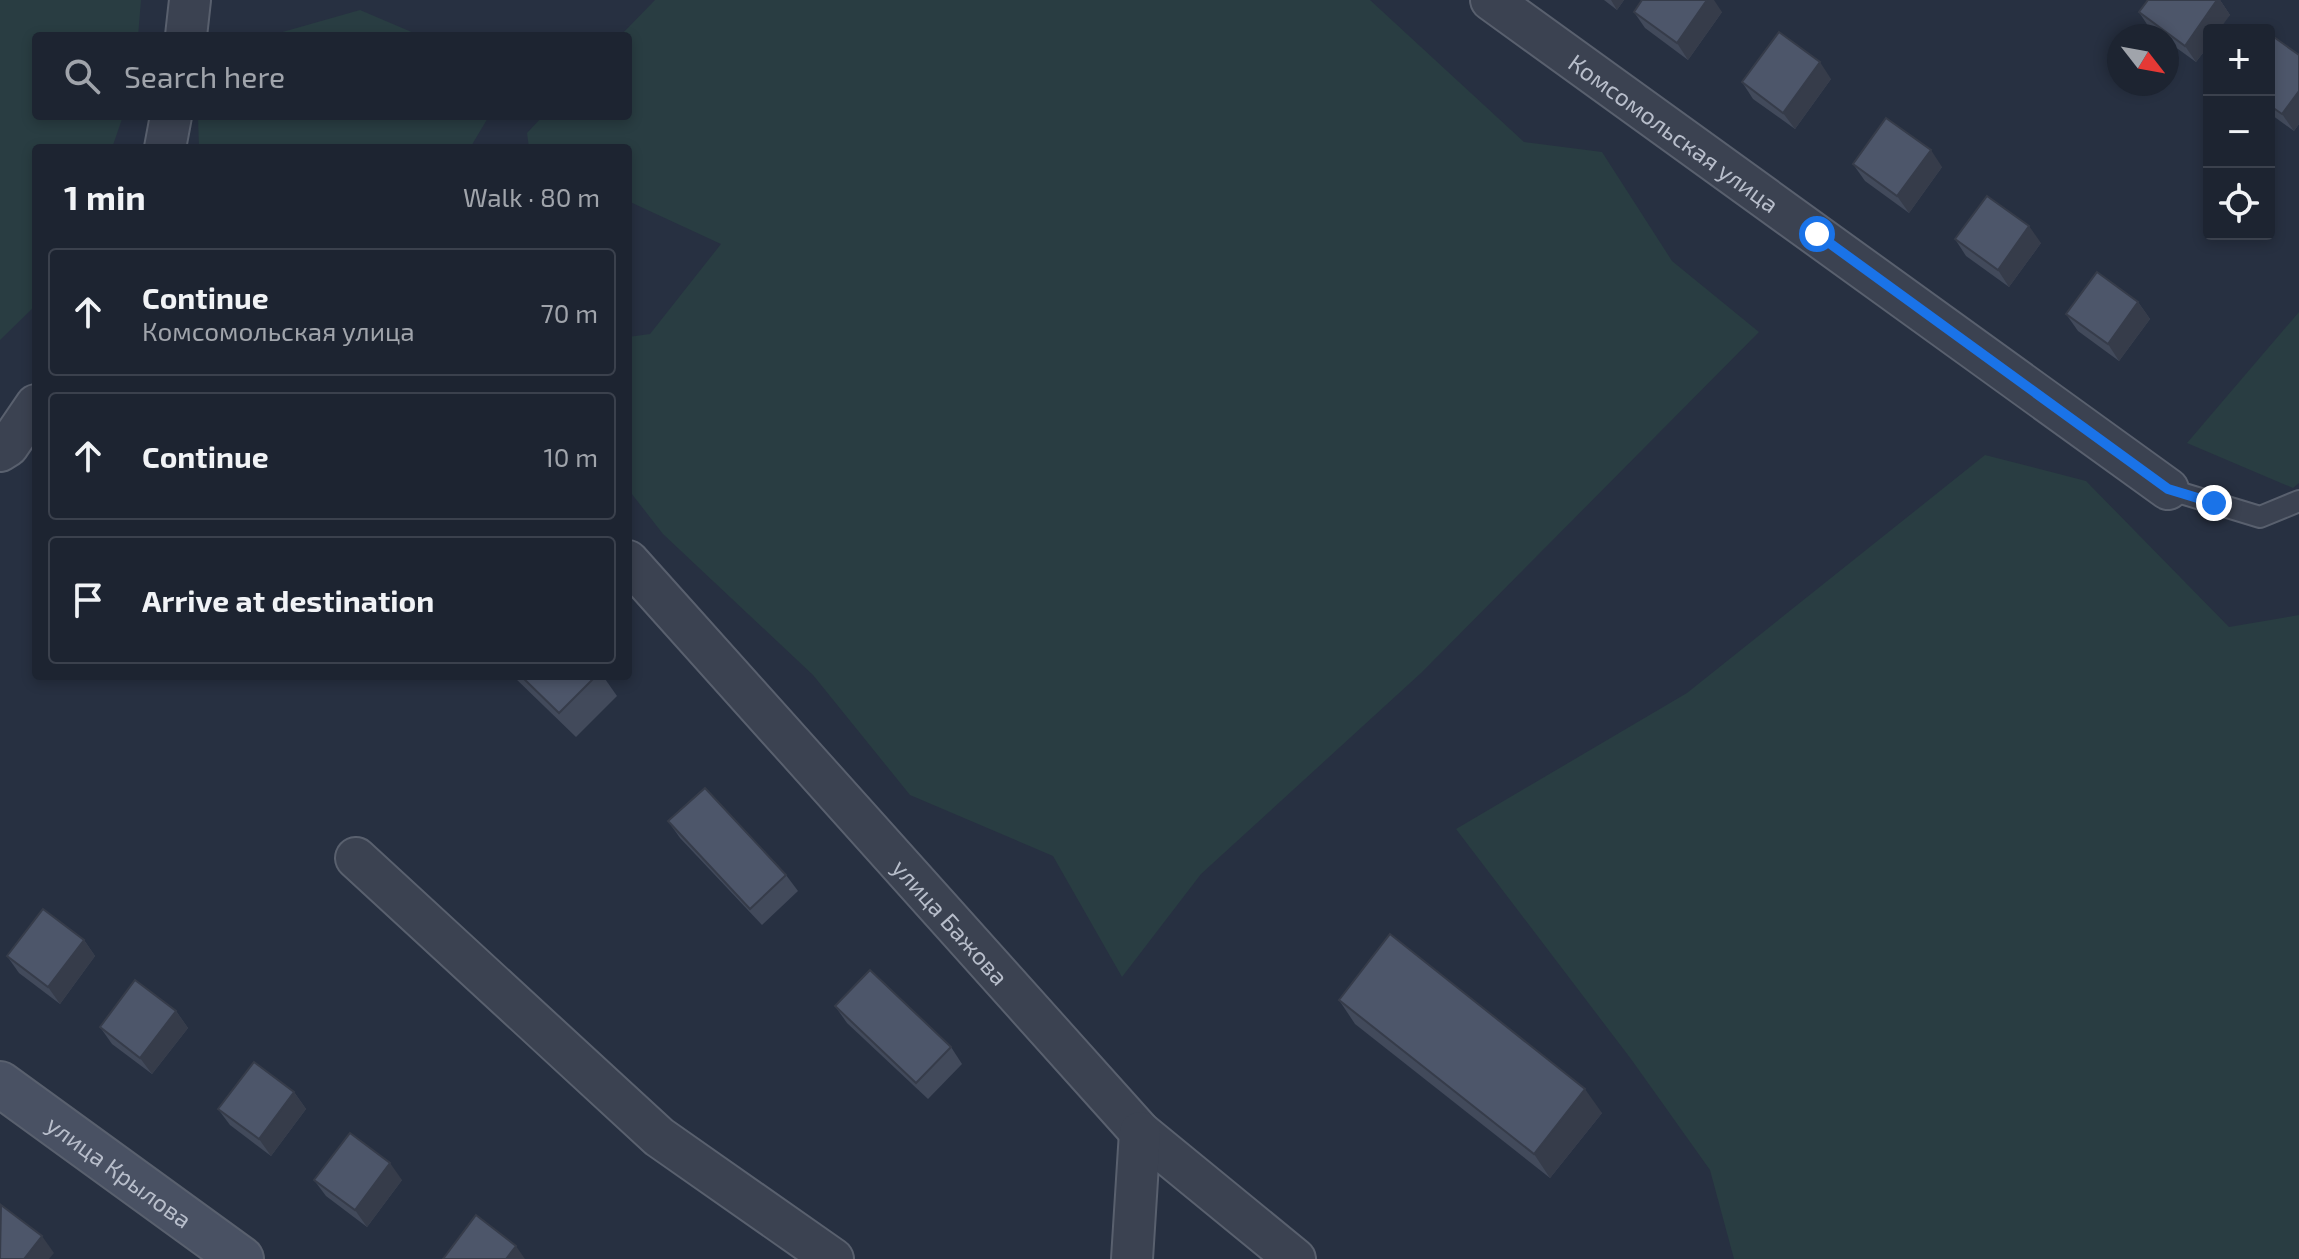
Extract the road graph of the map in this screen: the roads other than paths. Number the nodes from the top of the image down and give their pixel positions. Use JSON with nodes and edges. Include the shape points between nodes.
{"nodes":[{"id":1,"x":190,"y":0,"type":"edge"},
{"id":2,"x":1491,"y":0,"type":"edge"},
{"id":3,"x":186,"y":32,"type":"edge"},
{"id":4,"x":170,"y":120,"type":"edge"},
{"id":5,"x":166,"y":144,"type":"edge"},
{"id":6,"x":32,"y":413,"type":"edge"},
{"id":7,"x":15,"y":446,"type":"edge"},
{"id":8,"x":2168,"y":489,"type":"joint"},
{"id":9,"x":2299,"y":501,"type":"edge"},
{"id":10,"x":632,"y":565,"type":"edge"},
{"id":11,"x":356,"y":858,"type":"dead end"},
{"id":12,"x":0,"y":1084,"type":"edge"},
{"id":13,"x":1140,"y":1132,"type":"junction"},
{"id":14,"x":241,"y":1259,"type":"edge"},
{"id":15,"x":833,"y":1259,"type":"edge"},
{"id":16,"x":1132,"y":1259,"type":"edge"},
{"id":17,"x":1295,"y":1259,"type":"edge"}],
"edges":[{"from":1,"to":3,"type":"street"},
{"from":2,"to":8,"type":"street","name":"Комсомольская улица"},
{"from":4,"to":5,"type":"street"},
{"from":6,"to":7,"type":"street"},
{"from":8,"to":9,"type":"lane","via":[[2260,517]]},
{"from":10,"to":13,"type":"street","name":"улица Бажова"},
{"from":11,"to":15,"type":"street","via":[[659,1137]]},
{"from":12,"to":14,"type":"main road","name":"улица Крылова"},
{"from":13,"to":16,"type":"street"},
{"from":13,"to":17,"type":"street","name":"улица Бажова"}]}
